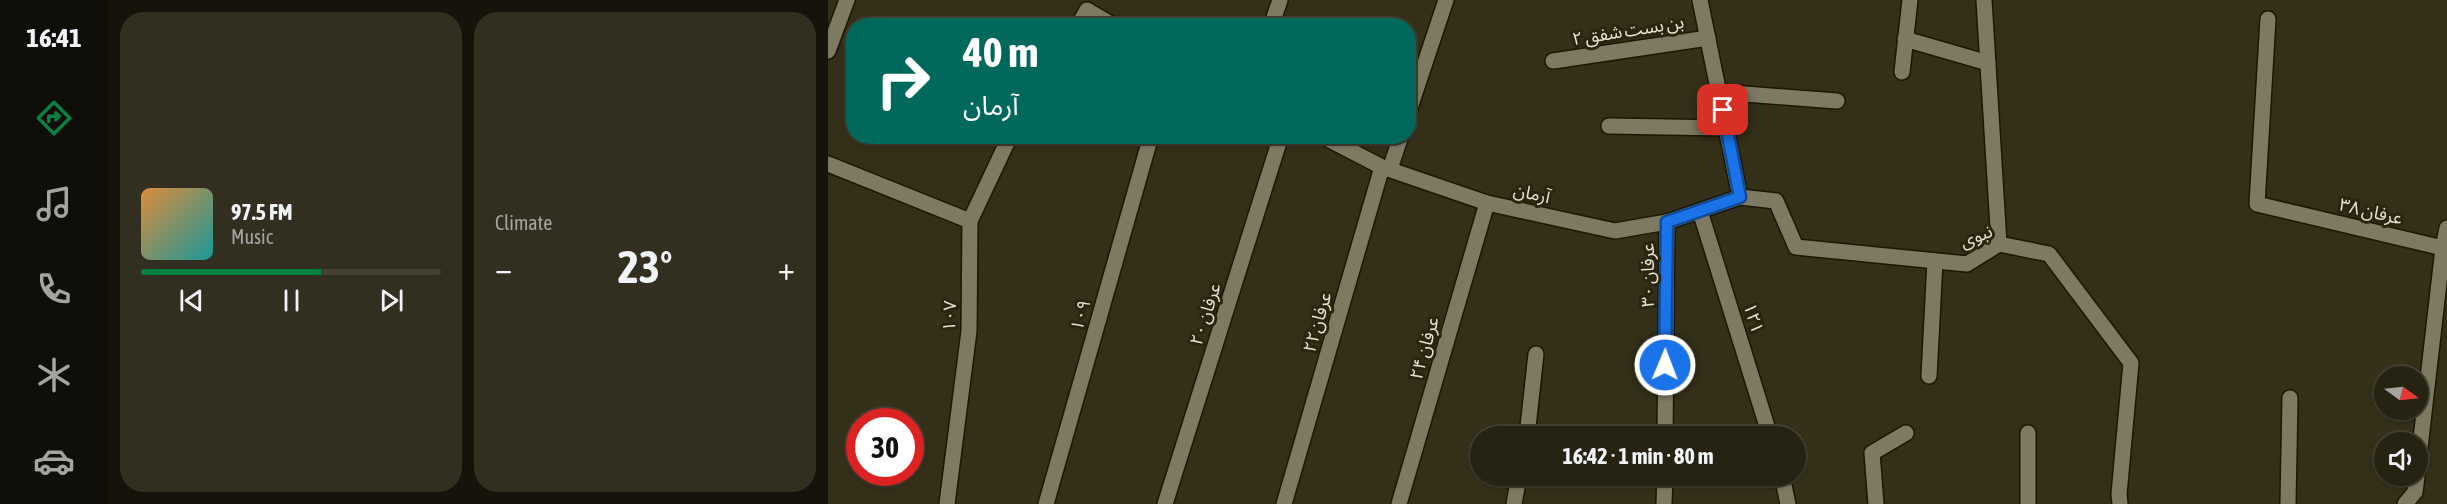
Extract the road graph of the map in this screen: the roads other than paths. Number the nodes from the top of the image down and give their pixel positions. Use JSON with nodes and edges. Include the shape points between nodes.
{"nodes":[{"id":1,"x":847,"y":0,"type":"edge"},
{"id":2,"x":1280,"y":0,"type":"edge"},
{"id":3,"x":1446,"y":0,"type":"edge"},
{"id":4,"x":1700,"y":0,"type":"edge"},
{"id":5,"x":1910,"y":0,"type":"edge"},
{"id":6,"x":1984,"y":0,"type":"edge"},
{"id":7,"x":1082,"y":18,"type":"edge"},
{"id":8,"x":1100,"y":18,"type":"edge"},
{"id":9,"x":1274,"y":18,"type":"edge"},
{"id":10,"x":2268,"y":19,"type":"dead end"},
{"id":11,"x":1708,"y":38,"type":"junction"},
{"id":12,"x":1905,"y":39,"type":"junction"},
{"id":13,"x":828,"y":51,"type":"edge"},
{"id":14,"x":1553,"y":61,"type":"dead end"},
{"id":15,"x":1988,"y":63,"type":"junction"},
{"id":16,"x":1902,"y":72,"type":"dead end"},
{"id":17,"x":1416,"y":90,"type":"edge"},
{"id":18,"x":1719,"y":92,"type":"junction"},
{"id":19,"x":1837,"y":101,"type":"dead end"},
{"id":20,"x":1609,"y":126,"type":"dead end"},
{"id":21,"x":1726,"y":128,"type":"junction"},
{"id":22,"x":1006,"y":144,"type":"edge"},
{"id":23,"x":1149,"y":144,"type":"edge"},
{"id":24,"x":1278,"y":144,"type":"edge"},
{"id":25,"x":1339,"y":144,"type":"edge"},
{"id":26,"x":1397,"y":144,"type":"edge"},
{"id":27,"x":828,"y":164,"type":"edge"},
{"id":28,"x":1386,"y":168,"type":"junction"},
{"id":29,"x":1740,"y":197,"type":"junction"},
{"id":30,"x":1487,"y":203,"type":"junction"},
{"id":31,"x":1700,"y":211,"type":"junction"},
{"id":32,"x":970,"y":221,"type":"junction"},
{"id":33,"x":1667,"y":222,"type":"junction"},
{"id":34,"x":2447,"y":228,"type":"edge"},
{"id":35,"x":1999,"y":244,"type":"junction"},
{"id":36,"x":2443,"y":248,"type":"junction"},
{"id":37,"x":1935,"y":261,"type":"junction"},
{"id":38,"x":1536,"y":354,"type":"dead end"},
{"id":39,"x":1929,"y":376,"type":"dead end"},
{"id":40,"x":2290,"y":398,"type":"dead end"},
{"id":41,"x":1528,"y":426,"type":"edge"},
{"id":42,"x":1665,"y":426,"type":"edge"},
{"id":43,"x":1767,"y":426,"type":"edge"},
{"id":44,"x":2422,"y":432,"type":"edge"},
{"id":45,"x":1906,"y":433,"type":"dead end"},
{"id":46,"x":2028,"y":433,"type":"dead end"},
{"id":47,"x":1517,"y":486,"type":"edge"},
{"id":48,"x":1665,"y":486,"type":"edge"},
{"id":49,"x":1784,"y":486,"type":"edge"},
{"id":50,"x":2416,"y":486,"type":"edge"},
{"id":51,"x":947,"y":504,"type":"edge"},
{"id":52,"x":1046,"y":504,"type":"edge"},
{"id":53,"x":1165,"y":504,"type":"edge"},
{"id":54,"x":1284,"y":504,"type":"edge"},
{"id":55,"x":1399,"y":504,"type":"edge"},
{"id":56,"x":1514,"y":504,"type":"edge"},
{"id":57,"x":1664,"y":504,"type":"edge"},
{"id":58,"x":1788,"y":504,"type":"edge"},
{"id":59,"x":1876,"y":504,"type":"edge"},
{"id":60,"x":2028,"y":504,"type":"edge"},
{"id":61,"x":2120,"y":504,"type":"edge"},
{"id":62,"x":2288,"y":504,"type":"edge"},
{"id":63,"x":2405,"y":504,"type":"edge"}],
"edges":[{"from":1,"to":13,"type":"street"},
{"from":2,"to":9,"type":"street"},
{"from":3,"to":17,"type":"street"},
{"from":4,"to":11,"type":"street"},
{"from":5,"to":12,"type":"street"},
{"from":6,"to":15,"type":"street"},
{"from":7,"to":8,"type":"street","via":[[1087,10]]},
{"from":10,"to":36,"type":"street","name":"عرفان ۳۸","via":[[2257,204]]},
{"from":11,"to":14,"type":"street","name":"بن بست شفق ۲"},
{"from":11,"to":18,"type":"street"},
{"from":12,"to":15,"type":"street"},
{"from":12,"to":16,"type":"street"},
{"from":15,"to":35,"type":"street"},
{"from":18,"to":19,"type":"street"},
{"from":18,"to":21,"type":"street"},
{"from":20,"to":21,"type":"street"},
{"from":21,"to":29,"type":"street"},
{"from":22,"to":32,"type":"street","name":"۱۰۷"},
{"from":23,"to":52,"type":"street","name":"۱۰۹"},
{"from":24,"to":53,"type":"street","name":"عرفان ۲۰"},
{"from":25,"to":28,"type":"street","name":"آرمان"},
{"from":26,"to":28,"type":"street","name":"عرفان۲۲"},
{"from":27,"to":32,"type":"street"},
{"from":28,"to":30,"type":"street","name":"آرمان"},
{"from":28,"to":54,"type":"street","name":"عرفان۲۲"},
{"from":29,"to":31,"type":"street","name":"آرمان"},
{"from":29,"to":37,"type":"street","name":"نبوی","via":[[1776,201],[1796,247]]},
{"from":30,"to":33,"type":"street","name":"آرمان","via":[[1615,231]]},
{"from":30,"to":55,"type":"street","name":"عرفان ۲۴"},
{"from":31,"to":33,"type":"street","name":"آرمان"},
{"from":31,"to":43,"type":"street","name":"۱۲۱"},
{"from":32,"to":51,"type":"street","name":"۱۰۷","via":[[969,331]]},
{"from":33,"to":42,"type":"street","name":"عرفان ۳۰"},
{"from":34,"to":36,"type":"street"},
{"from":35,"to":37,"type":"street","name":"نبوی","via":[[1967,264]]},
{"from":35,"to":61,"type":"street","name":"نبوی","via":[[2049,254],[2131,363]]},
{"from":36,"to":44,"type":"street"},
{"from":37,"to":39,"type":"street"},
{"from":38,"to":41,"type":"street"},
{"from":40,"to":62,"type":"street"},
{"from":45,"to":59,"type":"street","via":[[1872,453]]},
{"from":46,"to":60,"type":"street"},
{"from":47,"to":56,"type":"street"},
{"from":48,"to":57,"type":"street"},
{"from":49,"to":58,"type":"street"},
{"from":50,"to":63,"type":"street"}]}
